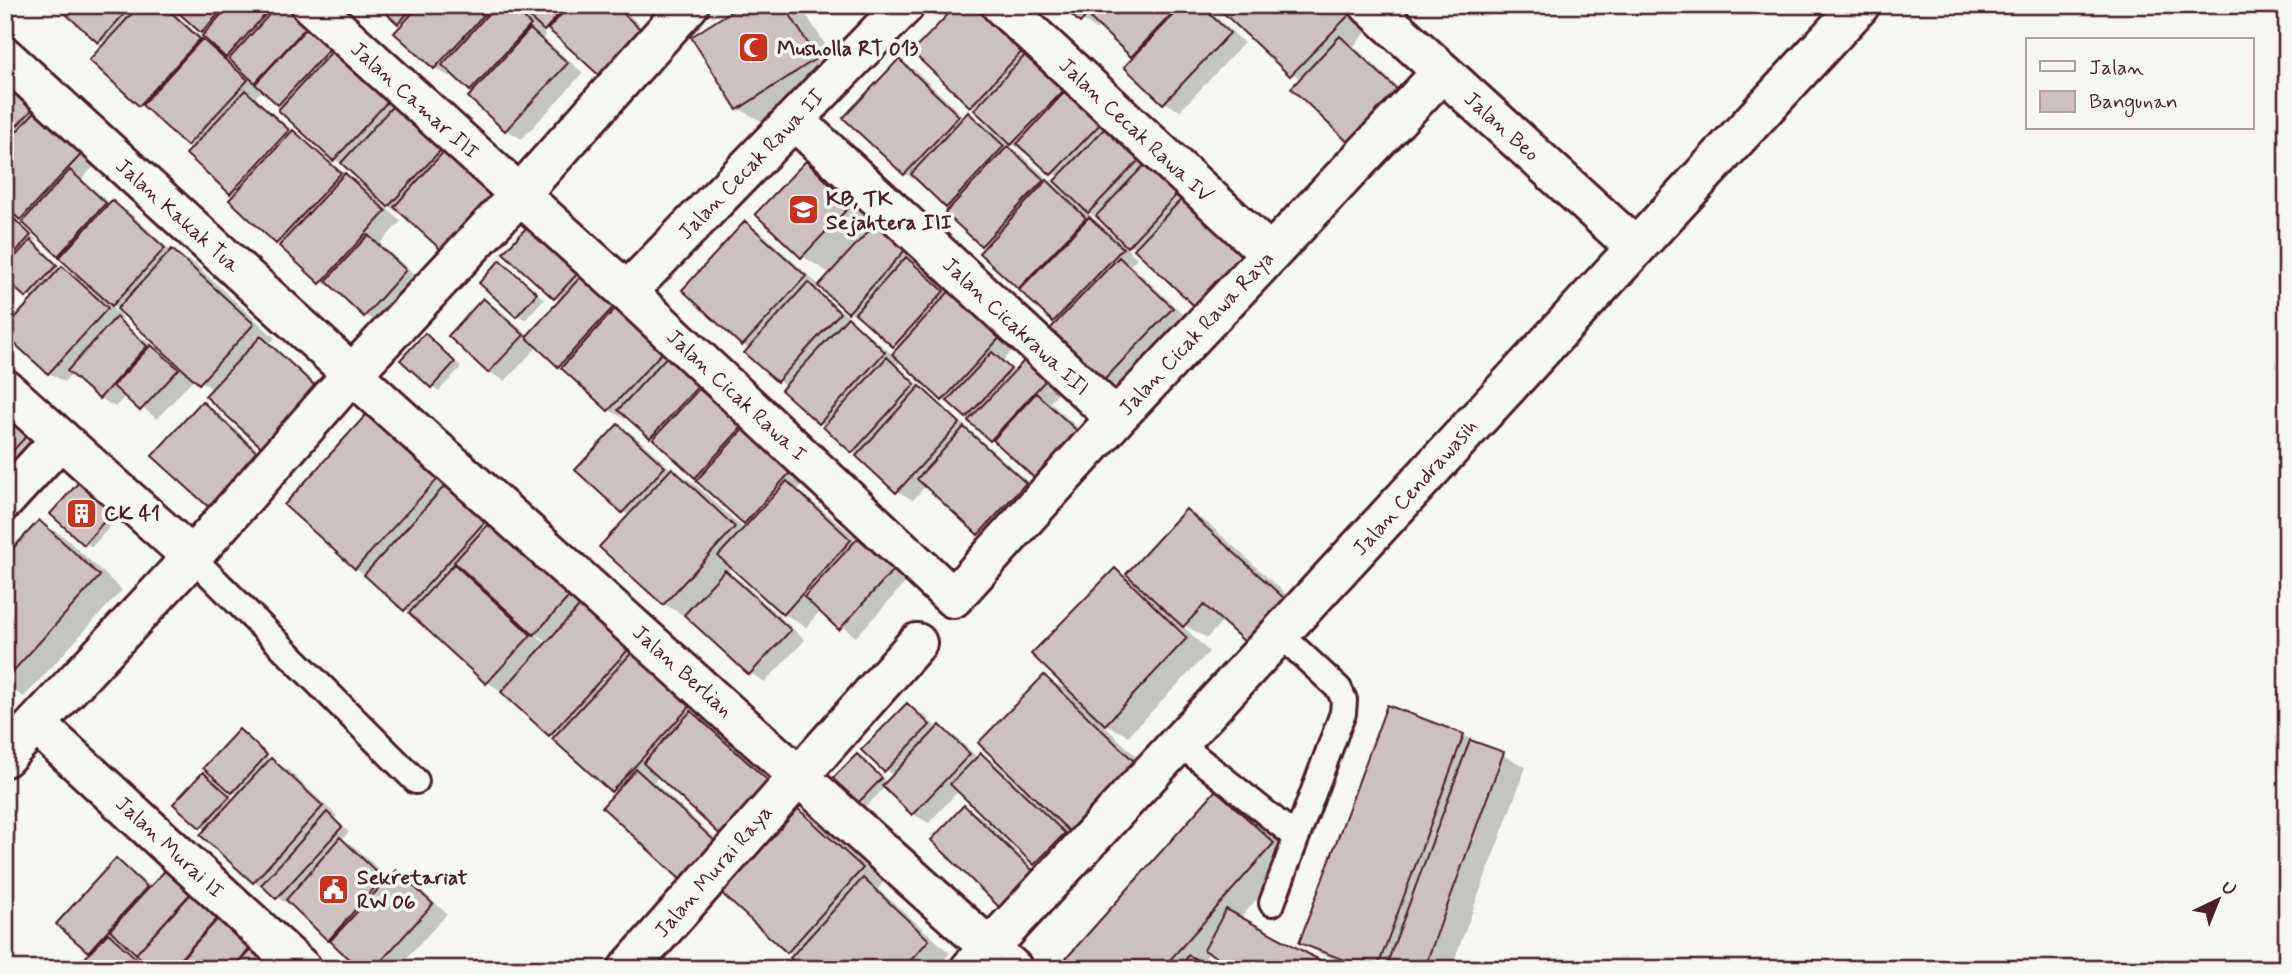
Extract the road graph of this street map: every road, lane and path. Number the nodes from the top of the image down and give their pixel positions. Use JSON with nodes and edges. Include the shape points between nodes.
{"nodes":[{"id":1,"x":311,"y":5,"type":"edge"},
{"id":2,"x":905,"y":5,"type":"edge"},
{"id":3,"x":1001,"y":5,"type":"edge"},
{"id":4,"x":1369,"y":5,"type":"edge"},
{"id":5,"x":1860,"y":5,"type":"edge"},
{"id":6,"x":673,"y":10,"type":"edge"},
{"id":7,"x":5,"y":57,"type":"edge"},
{"id":8,"x":1442,"y":72,"type":"junction"},
{"id":9,"x":794,"y":120,"type":"junction"},
{"id":10,"x":519,"y":195,"type":"junction"},
{"id":11,"x":1635,"y":247,"type":"junction"},
{"id":12,"x":1270,"y":254,"type":"junction"},
{"id":13,"x":627,"y":292,"type":"junction"},
{"id":14,"x":352,"y":374,"type":"junction"},
{"id":15,"x":5,"y":389,"type":"edge"},
{"id":16,"x":1116,"y":418,"type":"junction"},
{"id":17,"x":61,"y":439,"type":"junction"},
{"id":18,"x":5,"y":500,"type":"edge"},
{"id":19,"x":192,"y":556,"type":"junction"},
{"id":20,"x":953,"y":598,"type":"joint"},
{"id":21,"x":1281,"y":635,"type":"junction"},
{"id":22,"x":917,"y":643,"type":"dead end"},
{"id":23,"x":37,"y":724,"type":"junction"},
{"id":24,"x":1180,"y":744,"type":"junction"},
{"id":25,"x":5,"y":757,"type":"edge"},
{"id":26,"x":798,"y":773,"type":"junction"},
{"id":27,"x":416,"y":781,"type":"dead end"},
{"id":28,"x":1296,"y":837,"type":"junction"},
{"id":29,"x":1272,"y":903,"type":"dead end"},
{"id":30,"x":991,"y":962,"type":"edge"},
{"id":31,"x":302,"y":969,"type":"edge"},
{"id":32,"x":628,"y":969,"type":"edge"}],
"edges":[{"from":1,"to":10,"type":"street","name":"Jalan Camar III"},
{"from":2,"to":9,"type":"street","name":"Jalan Cecak Rawa II"},
{"from":3,"to":12,"type":"street","name":"Jalan Cecak Rawa IV"},
{"from":4,"to":8,"type":"street","name":"Jalan Beo"},
{"from":5,"to":11,"type":"street","name":"Jalan Cendrawasih"},
{"from":6,"to":10,"type":"street"},
{"from":7,"to":14,"type":"street","name":"Jalan Kakak Tua"},
{"from":8,"to":11,"type":"street","name":"Jalan Beo"},
{"from":8,"to":12,"type":"street","name":"Jalan Cicak Rawa Raya"},
{"from":9,"to":13,"type":"street","name":"Jalan Cecak Rawa II"},
{"from":9,"to":16,"type":"street","name":"Jalan Cicakrawa III"},
{"from":10,"to":13,"type":"street","name":"Jalan Cicak Rawa I"},
{"from":10,"to":14,"type":"street"},
{"from":11,"to":21,"type":"street","name":"Jalan Cendrawasih"},
{"from":12,"to":16,"type":"street","name":"Jalan Cicak Rawa Raya"},
{"from":13,"to":20,"type":"street","name":"Jalan Cicak Rawa I"},
{"from":14,"to":19,"type":"street"},
{"from":14,"to":26,"type":"street","name":"Jalan Berlian"},
{"from":15,"to":17,"type":"street"},
{"from":16,"to":20,"type":"street","name":"Jalan Cicak Rawa Raya"},
{"from":17,"to":18,"type":"street"},
{"from":17,"to":19,"type":"street"},
{"from":19,"to":23,"type":"street"},
{"from":19,"to":27,"type":"lane"},
{"from":21,"to":24,"type":"street","name":"Jalan Cendrawasih"},
{"from":21,"to":28,"type":"lane","via":[[1339,689],[1344,700]]},
{"from":22,"to":26,"type":"street"},
{"from":23,"to":25,"type":"street"},
{"from":23,"to":31,"type":"street","name":"Jalan Murai II"},
{"from":24,"to":28,"type":"lane"},
{"from":24,"to":30,"type":"street","name":"Jalan Cendrawasih"},
{"from":26,"to":30,"type":"street","name":"Jalan Berlian"},
{"from":26,"to":32,"type":"street","name":"Jalan Murai Raya"},
{"from":28,"to":29,"type":"lane"}]}
